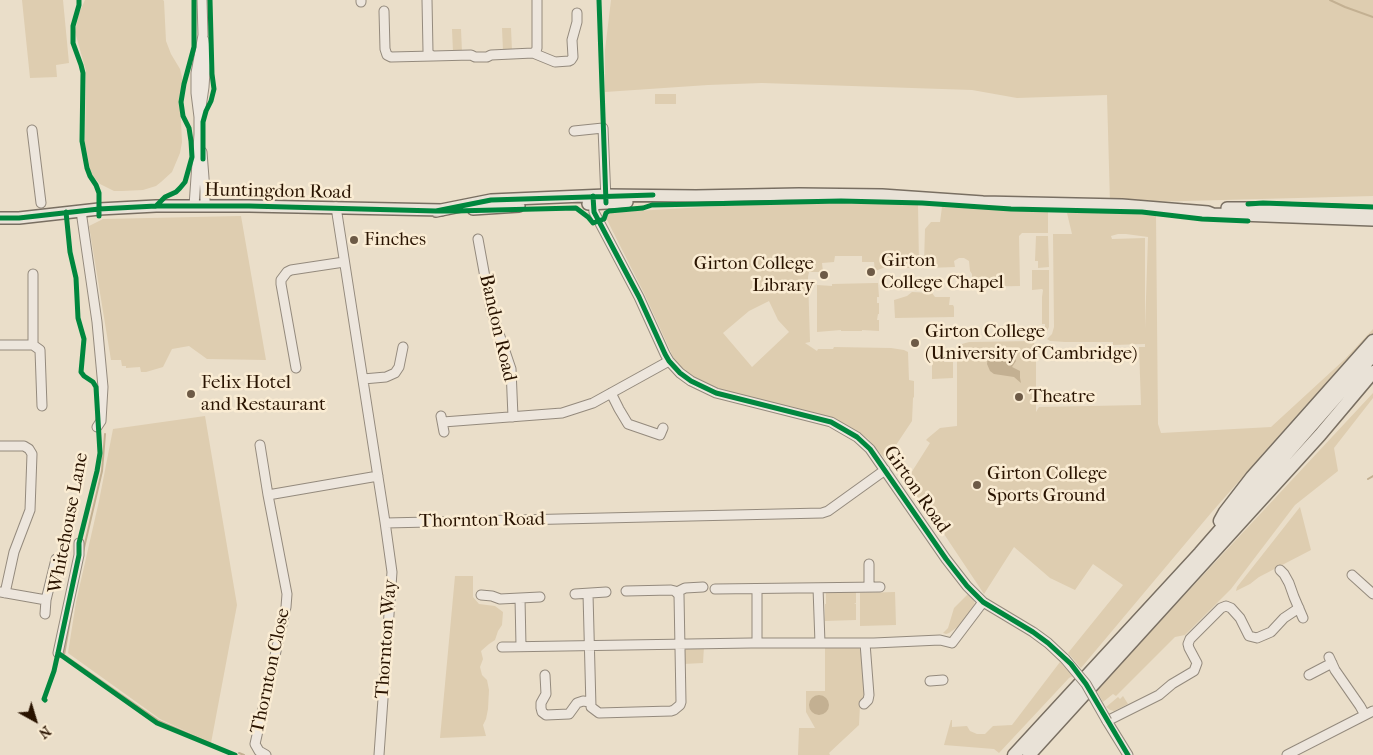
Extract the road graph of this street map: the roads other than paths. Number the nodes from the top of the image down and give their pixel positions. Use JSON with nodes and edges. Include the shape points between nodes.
{"nodes":[{"id":1,"x":202,"y":0,"type":"edge"},
{"id":2,"x":427,"y":0,"type":"edge"},
{"id":3,"x":537,"y":0,"type":"edge"},
{"id":4,"x":384,"y":11,"type":"dead end"},
{"id":5,"x":577,"y":13,"type":"dead end"},
{"id":6,"x":534,"y":53,"type":"junction"},
{"id":7,"x":432,"y":56,"type":"junction"},
{"id":8,"x":32,"y":130,"type":"dead end"},
{"id":9,"x":574,"y":131,"type":"dead end"},
{"id":10,"x":606,"y":199,"type":"junction"},
{"id":11,"x":593,"y":200,"type":"junction"},
{"id":12,"x":41,"y":203,"type":"dead end"},
{"id":13,"x":199,"y":206,"type":"junction"},
{"id":14,"x":336,"y":207,"type":"junction"},
{"id":15,"x":81,"y":211,"type":"junction"},
{"id":16,"x":1264,"y":212,"type":"junction"},
{"id":17,"x":1373,"y":212,"type":"edge"},
{"id":18,"x":0,"y":218,"type":"edge"},
{"id":19,"x":1373,"y":220,"type":"edge"},
{"id":20,"x":478,"y":240,"type":"dead end"},
{"id":21,"x":344,"y":262,"type":"junction"},
{"id":22,"x":33,"y":274,"type":"dead end"},
{"id":23,"x":1373,"y":341,"type":"edge"},
{"id":24,"x":0,"y":345,"type":"edge"},
{"id":25,"x":34,"y":345,"type":"junction"},
{"id":26,"x":403,"y":347,"type":"dead end"},
{"id":27,"x":1373,"y":355,"type":"edge"},
{"id":28,"x":669,"y":361,"type":"junction"},
{"id":29,"x":296,"y":368,"type":"dead end"},
{"id":30,"x":1373,"y":372,"type":"edge"},
{"id":31,"x":363,"y":378,"type":"junction"},
{"id":32,"x":1373,"y":385,"type":"edge"},
{"id":33,"x":611,"y":392,"type":"junction"},
{"id":34,"x":42,"y":406,"type":"dead end"},
{"id":35,"x":513,"y":417,"type":"junction"},
{"id":36,"x":98,"y":427,"type":"dead end"},
{"id":37,"x":663,"y":428,"type":"dead end"},
{"id":38,"x":444,"y":432,"type":"dead end"},
{"id":39,"x":1320,"y":435,"type":"junction"},
{"id":40,"x":260,"y":445,"type":"dead end"},
{"id":41,"x":0,"y":446,"type":"edge"},
{"id":42,"x":885,"y":470,"type":"junction"},
{"id":43,"x":378,"y":476,"type":"junction"},
{"id":44,"x":268,"y":495,"type":"junction"},
{"id":45,"x":386,"y":523,"type":"junction"},
{"id":46,"x":79,"y":543,"type":"dead end"},
{"id":47,"x":1200,"y":553,"type":"junction"},
{"id":48,"x":56,"y":559,"type":"dead end"},
{"id":49,"x":869,"y":564,"type":"dead end"},
{"id":50,"x":1280,"y":570,"type":"dead end"},
{"id":51,"x":1352,"y":575,"type":"dead end"},
{"id":52,"x":880,"y":586,"type":"dead end"},
{"id":53,"x":869,"y":587,"type":"junction"},
{"id":54,"x":703,"y":588,"type":"dead end"},
{"id":55,"x":818,"y":588,"type":"junction"},
{"id":56,"x":714,"y":589,"type":"dead end"},
{"id":57,"x":757,"y":589,"type":"junction"},
{"id":58,"x":626,"y":591,"type":"dead end"},
{"id":59,"x":3,"y":592,"type":"edge"},
{"id":60,"x":606,"y":592,"type":"dead end"},
{"id":61,"x":677,"y":592,"type":"junction"},
{"id":62,"x":575,"y":594,"type":"dead end"},
{"id":63,"x":588,"y":594,"type":"junction"},
{"id":64,"x":1373,"y":594,"type":"edge"},
{"id":65,"x":481,"y":595,"type":"dead end"},
{"id":66,"x":540,"y":597,"type":"dead end"},
{"id":67,"x":520,"y":598,"type":"junction"},
{"id":68,"x":46,"y":600,"type":"junction"},
{"id":69,"x":983,"y":602,"type":"junction"},
{"id":70,"x":1299,"y":608,"type":"junction"},
{"id":71,"x":45,"y":614,"type":"dead end"},
{"id":72,"x":1303,"y":618,"type":"dead end"},
{"id":73,"x":757,"y":643,"type":"junction"},
{"id":74,"x":820,"y":643,"type":"junction"},
{"id":75,"x":680,"y":644,"type":"junction"},
{"id":76,"x":865,"y":644,"type":"junction"},
{"id":77,"x":589,"y":645,"type":"junction"},
{"id":78,"x":521,"y":646,"type":"junction"},
{"id":79,"x":502,"y":647,"type":"dead end"},
{"id":80,"x":58,"y":653,"type":"dead end"},
{"id":81,"x":545,"y":675,"type":"dead end"},
{"id":82,"x":1309,"y":675,"type":"dead end"},
{"id":83,"x":943,"y":680,"type":"dead end"},
{"id":84,"x":930,"y":681,"type":"dead end"},
{"id":85,"x":590,"y":702,"type":"junction"},
{"id":86,"x":864,"y":704,"type":"dead end"},
{"id":87,"x":1369,"y":713,"type":"edge"},
{"id":88,"x":1107,"y":721,"type":"junction"},
{"id":89,"x":266,"y":755,"type":"edge"},
{"id":90,"x":378,"y":755,"type":"edge"},
{"id":91,"x":1014,"y":755,"type":"edge"},
{"id":92,"x":1029,"y":755,"type":"edge"},
{"id":93,"x":1128,"y":755,"type":"edge"},
{"id":94,"x":1287,"y":755,"type":"edge"}],
"edges":[{"from":1,"to":13,"type":"street","via":[[206,57],[202,110],[198,117]]},
{"from":2,"to":7,"type":"street","via":[[428,50]]},
{"from":3,"to":6,"type":"street","via":[[537,48]]},
{"from":4,"to":7,"type":"street","via":[[387,54]]},
{"from":5,"to":6,"type":"street","via":[[569,61],[555,62]]},
{"from":6,"to":7,"type":"street","via":[[487,57]]},
{"from":8,"to":12,"type":"street"},
{"from":9,"to":10,"type":"street","via":[[603,128]]},
{"from":10,"to":11,"type":"main road","name":"Huntingdon Road"},
{"from":10,"to":16,"type":"main road","name":"Huntingdon Road","via":[[872,195]]},
{"from":11,"to":14,"type":"main road","name":"Huntingdon Road","via":[[490,200],[436,211]]},
{"from":11,"to":28,"type":"street","name":"Girton Road","via":[[594,212],[625,268]]},
{"from":13,"to":14,"type":"main road","name":"Huntingdon Road"},
{"from":13,"to":15,"type":"main road","name":"Huntingdon Road"},
{"from":14,"to":21,"type":"street"},
{"from":15,"to":18,"type":"main road","name":"Huntingdon Road"},
{"from":15,"to":36,"type":"street","name":"Whitehouse Lane","via":[[103,387]]},
{"from":16,"to":17,"type":"main road","name":"Huntingdon Road"},
{"from":16,"to":19,"type":"main road","name":"Huntingdon Road"},
{"from":20,"to":35,"type":"street","name":"Bandon Road","via":[[491,310],[510,369]]},
{"from":21,"to":29,"type":"street","via":[[291,270],[281,280]]},
{"from":21,"to":31,"type":"street"},
{"from":22,"to":25,"type":"street"},
{"from":23,"to":47,"type":"highway","via":[[1252,477],[1225,512]]},
{"from":24,"to":25,"type":"street"},
{"from":25,"to":34,"type":"street","via":[[40,350]]},
{"from":26,"to":31,"type":"street","via":[[395,374]]},
{"from":27,"to":47,"type":"highway"},
{"from":28,"to":33,"type":"street"},
{"from":28,"to":42,"type":"street","name":"Girton Road","via":[[691,381],[716,393],[831,422],[857,437]]},
{"from":30,"to":39,"type":"highway"},
{"from":31,"to":43,"type":"street"},
{"from":32,"to":39,"type":"highway","via":[[1344,416]]},
{"from":33,"to":35,"type":"street","via":[[593,403],[562,413]]},
{"from":33,"to":37,"type":"street","via":[[628,424],[660,435]]},
{"from":35,"to":38,"type":"street","via":[[442,419]]},
{"from":39,"to":92,"type":"highway"},
{"from":40,"to":44,"type":"street","name":"Thornton Close"},
{"from":41,"to":59,"type":"street","via":[[24,446],[32,454],[30,510]]},
{"from":42,"to":45,"type":"street","name":"Thornton Road","via":[[822,513]]},
{"from":42,"to":69,"type":"street","name":"Girton Road","via":[[946,559]]},
{"from":43,"to":44,"type":"street"},
{"from":43,"to":45,"type":"street"},
{"from":44,"to":89,"type":"street","name":"Thornton Close","via":[[286,607],[255,744]]},
{"from":45,"to":90,"type":"street","name":"Thornton Way","via":[[392,572]]},
{"from":46,"to":80,"type":"street","name":"Whitehouse Lane"},
{"from":47,"to":91,"type":"highway"},
{"from":48,"to":68,"type":"street"},
{"from":49,"to":53,"type":"street"},
{"from":50,"to":70,"type":"street"},
{"from":51,"to":64,"type":"street"},
{"from":52,"to":53,"type":"street"},
{"from":53,"to":55,"type":"street"},
{"from":54,"to":61,"type":"street","via":[[684,588]]},
{"from":55,"to":57,"type":"street"},
{"from":55,"to":74,"type":"street"},
{"from":56,"to":57,"type":"street"},
{"from":57,"to":73,"type":"street"},
{"from":58,"to":61,"type":"street"},
{"from":59,"to":68,"type":"street"},
{"from":60,"to":63,"type":"street"},
{"from":61,"to":75,"type":"street","via":[[680,598]]},
{"from":62,"to":63,"type":"street"},
{"from":63,"to":77,"type":"street"},
{"from":65,"to":67,"type":"street","via":[[500,599]]},
{"from":66,"to":67,"type":"street"},
{"from":67,"to":78,"type":"street"},
{"from":68,"to":71,"type":"street"},
{"from":69,"to":76,"type":"street","via":[[952,643],[940,640]]},
{"from":69,"to":88,"type":"street","name":"Girton Road","bridge":true,"via":[[1033,632],[1066,659],[1086,684]]},
{"from":70,"to":72,"type":"street"},
{"from":70,"to":88,"type":"street","via":[[1271,632],[1257,638],[1249,636],[1231,608],[1221,608],[1190,639],[1189,648],[1196,663],[1194,671],[1159,695]]},
{"from":73,"to":74,"type":"street"},
{"from":73,"to":75,"type":"street"},
{"from":74,"to":76,"type":"street"},
{"from":75,"to":77,"type":"street"},
{"from":75,"to":85,"type":"street","via":[[681,702],[674,710],[599,713]]},
{"from":76,"to":86,"type":"street","via":[[869,695]]},
{"from":77,"to":78,"type":"street"},
{"from":77,"to":85,"type":"street"},
{"from":78,"to":79,"type":"street"},
{"from":81,"to":85,"type":"street","via":[[546,694],[541,708],[546,715],[568,714],[577,703]]},
{"from":82,"to":87,"type":"street","via":[[1331,660],[1360,706]]},
{"from":83,"to":84,"type":"street"},
{"from":87,"to":94,"type":"street"},
{"from":88,"to":93,"type":"street","name":"Girton Road"}]}
